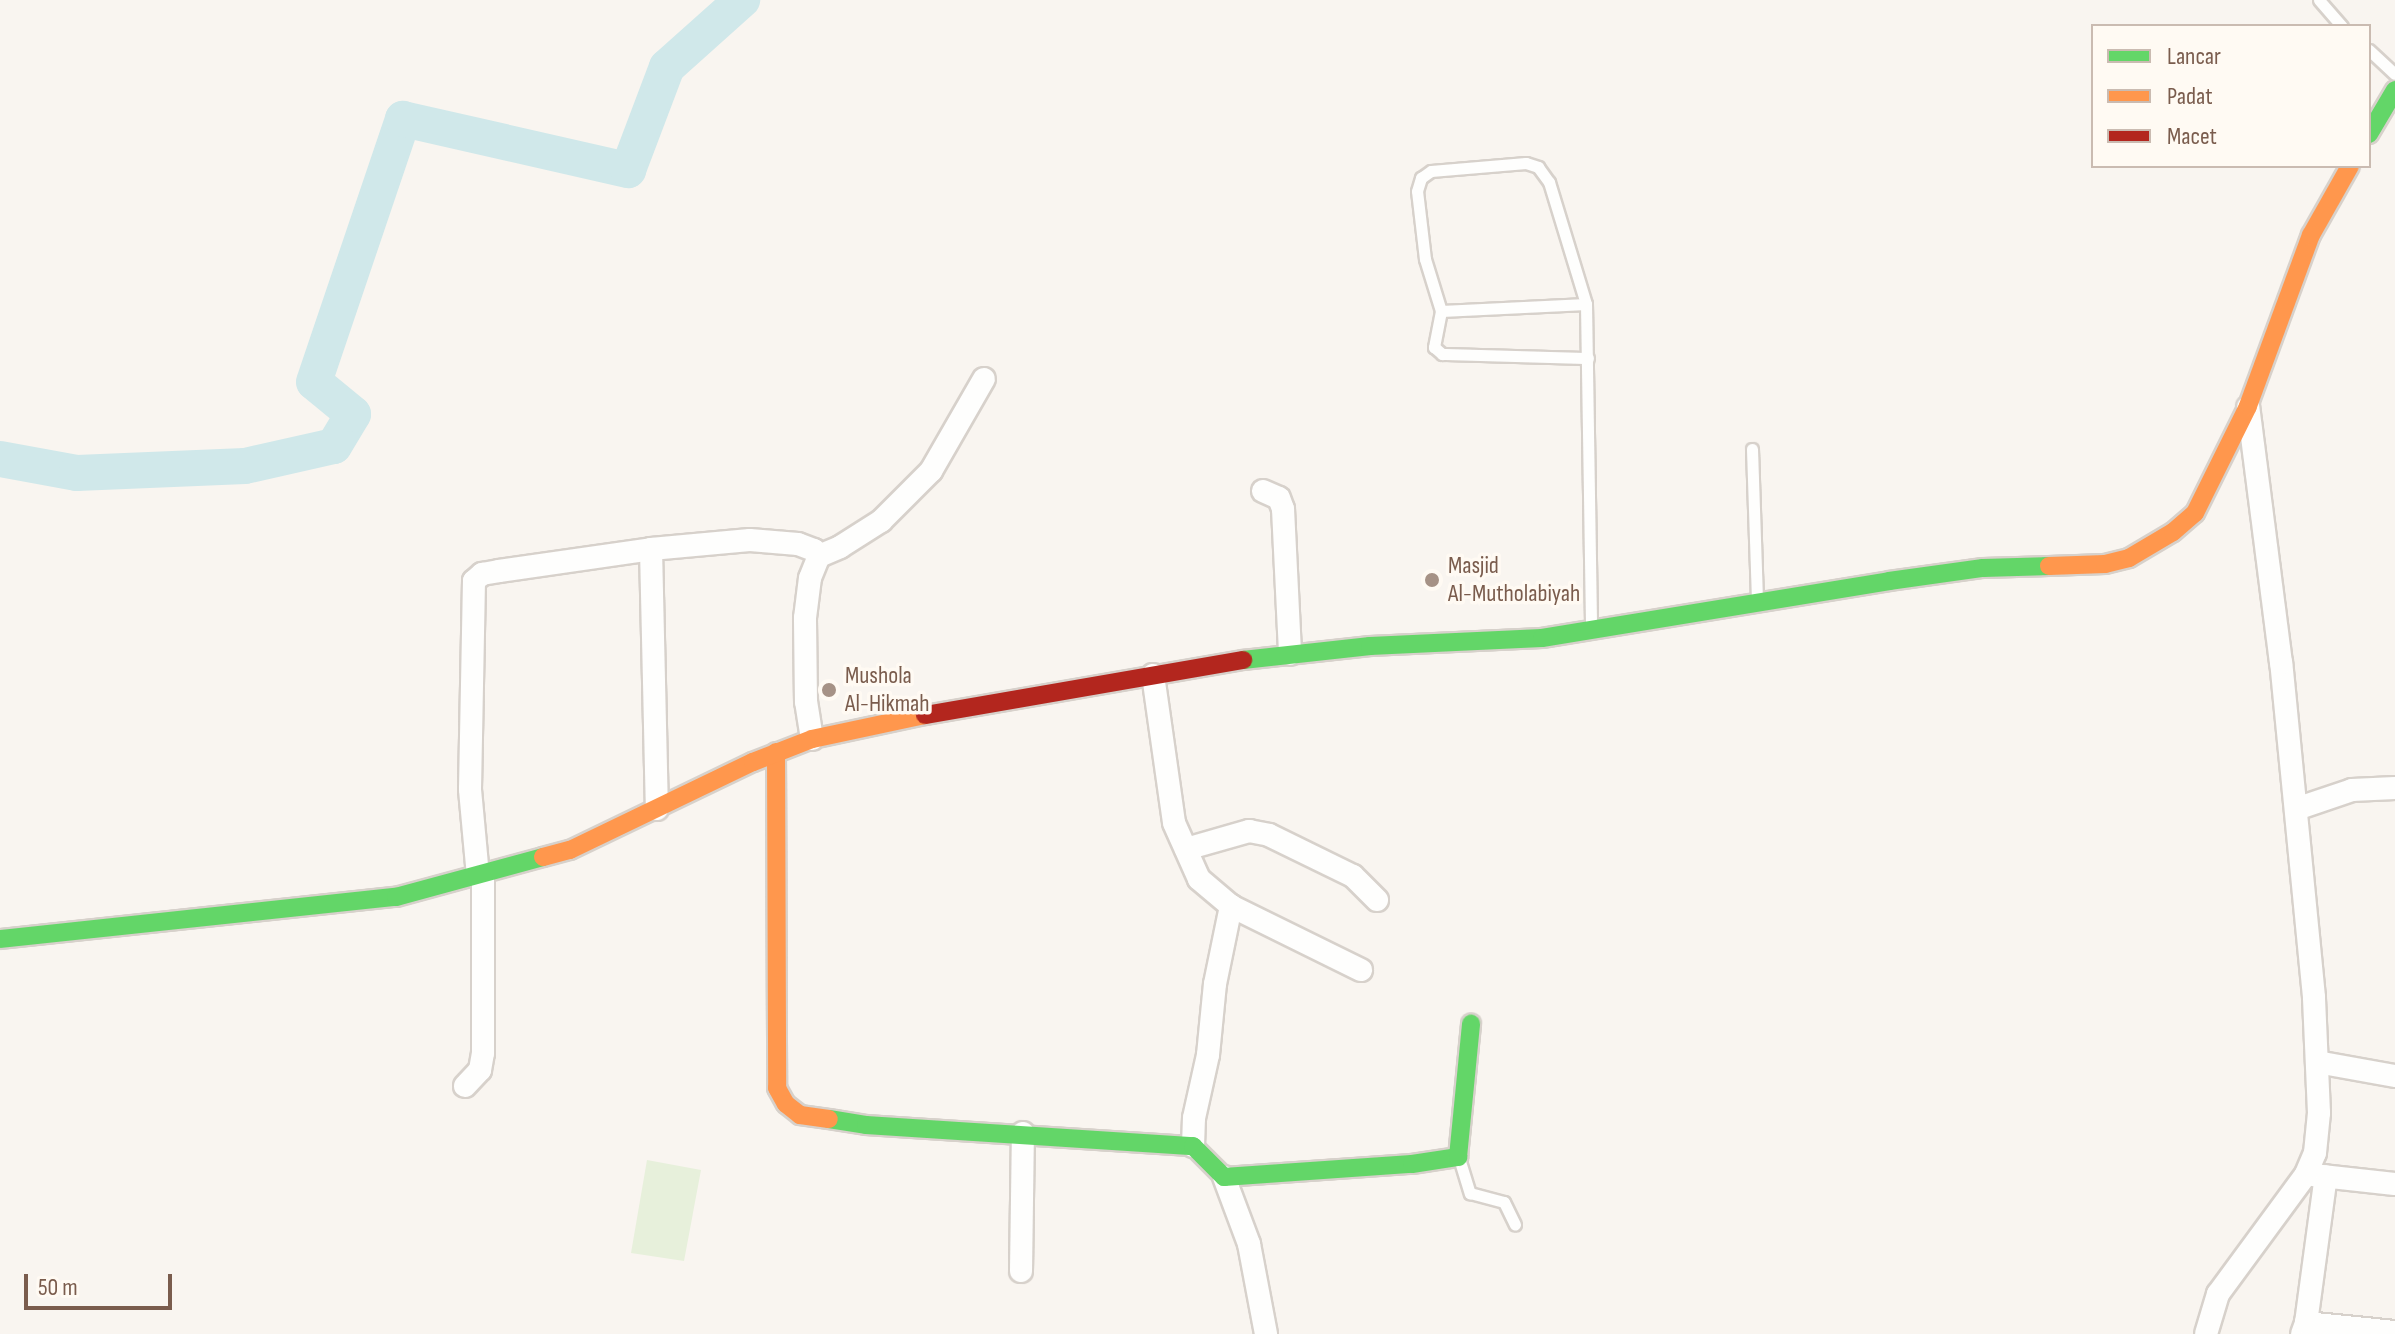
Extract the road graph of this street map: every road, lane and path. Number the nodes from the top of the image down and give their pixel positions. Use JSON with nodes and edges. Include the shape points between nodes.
{"nodes":[{"id":1,"x":2319,"y":0,"type":"edge"},
{"id":2,"x":2340,"y":24,"type":"edge"},
{"id":3,"x":2371,"y":52,"type":"edge"},
{"id":4,"x":2395,"y":74,"type":"edge"},
{"id":5,"x":2395,"y":90,"type":"edge"},
{"id":6,"x":2371,"y":131,"type":"edge"},
{"id":7,"x":2349,"y":168,"type":"edge"},
{"id":8,"x":1586,"y":304,"type":"junction"},
{"id":9,"x":1441,"y":311,"type":"junction"},
{"id":10,"x":1588,"y":358,"type":"junction"},
{"id":11,"x":984,"y":379,"type":"dead end"},
{"id":12,"x":2248,"y":406,"type":"junction"},
{"id":13,"x":1752,"y":449,"type":"dead end"},
{"id":14,"x":1263,"y":491,"type":"dead end"},
{"id":15,"x":651,"y":549,"type":"junction"},
{"id":16,"x":819,"y":556,"type":"junction"},
{"id":17,"x":1757,"y":603,"type":"junction"},
{"id":18,"x":1591,"y":632,"type":"junction"},
{"id":19,"x":1290,"y":654,"type":"junction"},
{"id":20,"x":1153,"y":675,"type":"junction"},
{"id":21,"x":812,"y":739,"type":"junction"},
{"id":22,"x":776,"y":752,"type":"junction"},
{"id":23,"x":2395,"y":788,"type":"edge"},
{"id":24,"x":657,"y":809,"type":"junction"},
{"id":25,"x":2296,"y":809,"type":"junction"},
{"id":26,"x":1186,"y":849,"type":"junction"},
{"id":27,"x":480,"y":875,"type":"junction"},
{"id":28,"x":1377,"y":900,"type":"dead end"},
{"id":29,"x":1231,"y":906,"type":"junction"},
{"id":30,"x":0,"y":939,"type":"edge"},
{"id":31,"x":1361,"y":970,"type":"dead end"},
{"id":32,"x":1471,"y":1024,"type":"dead end"},
{"id":33,"x":2317,"y":1062,"type":"junction"},
{"id":34,"x":2395,"y":1076,"type":"edge"},
{"id":35,"x":465,"y":1086,"type":"dead end"},
{"id":36,"x":1023,"y":1133,"type":"junction"},
{"id":37,"x":1193,"y":1146,"type":"junction"},
{"id":38,"x":1458,"y":1157,"type":"junction"},
{"id":39,"x":2316,"y":1175,"type":"junction"},
{"id":40,"x":1224,"y":1177,"type":"junction"},
{"id":41,"x":2395,"y":1184,"type":"edge"},
{"id":42,"x":1515,"y":1225,"type":"dead end"},
{"id":43,"x":1021,"y":1271,"type":"dead end"},
{"id":44,"x":2304,"y":1328,"type":"edge"},
{"id":45,"x":2395,"y":1332,"type":"edge"},
{"id":46,"x":1266,"y":1334,"type":"edge"},
{"id":47,"x":2206,"y":1334,"type":"edge"}],
"edges":[{"from":1,"to":2,"type":"lane"},
{"from":3,"to":4,"type":"lane"},
{"from":5,"to":6,"type":"street"},
{"from":7,"to":12,"type":"street","via":[[2311,235]]},
{"from":8,"to":9,"type":"lane"},
{"from":8,"to":9,"type":"lane","via":[[1544,174],[1526,163],[1484,164],[1431,171],[1421,178],[1417,191],[1425,259]]},
{"from":8,"to":10,"type":"lane"},
{"from":9,"to":10,"type":"lane","via":[[1434,347],[1442,354]]},
{"from":10,"to":18,"type":"lane"},
{"from":11,"to":16,"type":"street","via":[[931,471],[881,521]]},
{"from":12,"to":17,"type":"street","via":[[2195,513],[2129,558],[2105,564],[1983,568]]},
{"from":12,"to":25,"type":"street"},
{"from":13,"to":17,"type":"lane"},
{"from":14,"to":19,"type":"street","via":[[1279,498],[1283,509]]},
{"from":15,"to":16,"type":"street","via":[[750,540],[798,544]]},
{"from":15,"to":24,"type":"street"},
{"from":15,"to":27,"type":"street","via":[[482,574],[474,581],[470,789]]},
{"from":16,"to":21,"type":"street","via":[[805,618]]},
{"from":17,"to":18,"type":"street"},
{"from":18,"to":19,"type":"street"},
{"from":19,"to":20,"type":"street"},
{"from":20,"to":21,"type":"street"},
{"from":20,"to":26,"type":"street","via":[[1174,823]]},
{"from":21,"to":22,"type":"street"},
{"from":22,"to":24,"type":"street"},
{"from":22,"to":36,"type":"street","via":[[777,1088],[786,1104],[800,1115],[866,1125]]},
{"from":23,"to":25,"type":"street","via":[[2352,790]]},
{"from":24,"to":27,"type":"street","via":[[570,850]]},
{"from":25,"to":33,"type":"street"},
{"from":26,"to":28,"type":"street","via":[[1249,831],[1269,835],[1353,876]]},
{"from":26,"to":29,"type":"street","via":[[1199,879]]},
{"from":27,"to":30,"type":"street","via":[[375,900]]},
{"from":27,"to":35,"type":"street","via":[[483,1053],[480,1070]]},
{"from":29,"to":31,"type":"street"},
{"from":29,"to":37,"type":"street"},
{"from":32,"to":38,"type":"street"},
{"from":33,"to":34,"type":"street"},
{"from":33,"to":39,"type":"street"},
{"from":36,"to":37,"type":"street"},
{"from":36,"to":43,"type":"street"},
{"from":37,"to":40,"type":"street"},
{"from":38,"to":40,"type":"street"},
{"from":38,"to":42,"type":"lane","via":[[1470,1193],[1504,1202]]},
{"from":39,"to":41,"type":"street"},
{"from":39,"to":44,"type":"street"},
{"from":39,"to":47,"type":"street","via":[[2218,1294]]},
{"from":40,"to":46,"type":"street","via":[[1249,1244]]},
{"from":44,"to":45,"type":"street"}]}
